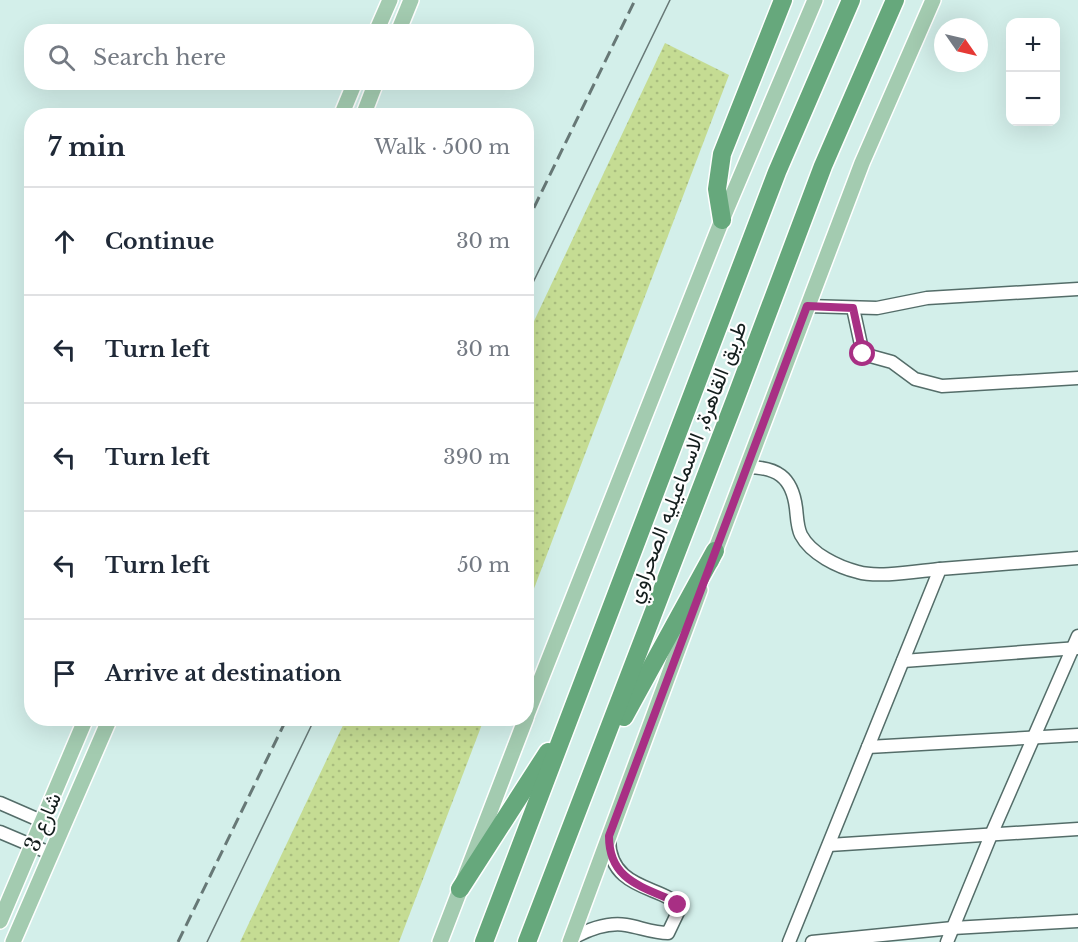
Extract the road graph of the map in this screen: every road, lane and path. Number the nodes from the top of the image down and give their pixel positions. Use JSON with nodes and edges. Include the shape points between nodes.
{"nodes":[{"id":1,"x":390,"y":0,"type":"edge"},
{"id":2,"x":411,"y":0,"type":"edge"},
{"id":3,"x":783,"y":0,"type":"edge"},
{"id":4,"x":815,"y":0,"type":"edge"},
{"id":5,"x":851,"y":0,"type":"edge"},
{"id":6,"x":895,"y":0,"type":"edge"},
{"id":7,"x":933,"y":0,"type":"edge"},
{"id":8,"x":380,"y":24,"type":"edge"},
{"id":9,"x":401,"y":24,"type":"edge"},
{"id":10,"x":352,"y":90,"type":"edge"},
{"id":11,"x":373,"y":90,"type":"edge"},
{"id":12,"x":344,"y":108,"type":"edge"},
{"id":13,"x":366,"y":108,"type":"edge"},
{"id":14,"x":722,"y":220,"type":"junction"},
{"id":15,"x":1078,"y":289,"type":"edge"},
{"id":16,"x":807,"y":306,"type":"junction"},
{"id":17,"x":853,"y":308,"type":"junction"},
{"id":18,"x":1078,"y":378,"type":"edge"},
{"id":19,"x":746,"y":467,"type":"junction"},
{"id":20,"x":715,"y":551,"type":"junction"},
{"id":21,"x":1078,"y":558,"type":"edge"},
{"id":22,"x":940,"y":569,"type":"junction"},
{"id":23,"x":1078,"y":636,"type":"edge"},
{"id":24,"x":1075,"y":648,"type":"edge"},
{"id":25,"x":903,"y":661,"type":"junction"},
{"id":26,"x":534,"y":698,"type":"edge"},
{"id":27,"x":569,"y":717,"type":"junction"},
{"id":28,"x":83,"y":726,"type":"edge"},
{"id":29,"x":107,"y":726,"type":"edge"},
{"id":30,"x":523,"y":726,"type":"edge"},
{"id":31,"x":1078,"y":735,"type":"edge"},
{"id":32,"x":1035,"y":737,"type":"junction"},
{"id":33,"x":868,"y":747,"type":"junction"},
{"id":34,"x":590,"y":780,"type":"junction"},
{"id":35,"x":0,"y":803,"type":"edge"},
{"id":36,"x":43,"y":822,"type":"junction"},
{"id":37,"x":1078,"y":829,"type":"edge"},
{"id":38,"x":62,"y":830,"type":"junction"},
{"id":39,"x":0,"y":832,"type":"edge"},
{"id":40,"x":992,"y":835,"type":"junction"},
{"id":41,"x":609,"y":836,"type":"junction"},
{"id":42,"x":828,"y":845,"type":"junction"},
{"id":43,"x":33,"y":846,"type":"junction"},
{"id":44,"x":52,"y":854,"type":"junction"},
{"id":45,"x":460,"y":889,"type":"junction"},
{"id":46,"x":0,"y":921,"type":"edge"},
{"id":47,"x":1078,"y":921,"type":"edge"},
{"id":48,"x":953,"y":928,"type":"junction"},
{"id":49,"x":570,"y":940,"type":"edge"},
{"id":50,"x":13,"y":942,"type":"edge"},
{"id":51,"x":440,"y":942,"type":"edge"},
{"id":52,"x":484,"y":942,"type":"edge"},
{"id":53,"x":527,"y":942,"type":"edge"},
{"id":54,"x":789,"y":942,"type":"edge"},
{"id":55,"x":812,"y":942,"type":"edge"},
{"id":56,"x":948,"y":942,"type":"edge"}],
"edges":[{"from":1,"to":8,"type":"main road"},
{"from":2,"to":9,"type":"main road"},
{"from":3,"to":14,"type":"highway","via":[[722,154],[717,189]]},
{"from":4,"to":14,"type":"main road"},
{"from":5,"to":27,"type":"highway","name":"طريق القاهرة, الاسماعيليه الصحراوي","via":[[777,172]]},
{"from":6,"to":34,"type":"highway","name":"طريق القاهرة, الاسماعيليه الصحراوي","via":[[823,166]]},
{"from":7,"to":16,"type":"main road","via":[[862,163]]},
{"from":10,"to":12,"type":"main road"},
{"from":11,"to":13,"type":"main road"},
{"from":14,"to":26,"type":"main road"},
{"from":15,"to":17,"type":"street","via":[[927,298],[877,308]]},
{"from":16,"to":17,"type":"street"},
{"from":16,"to":19,"type":"main road"},
{"from":17,"to":18,"type":"street","via":[[863,354],[892,362],[927,384]]},
{"from":19,"to":20,"type":"main road"},
{"from":19,"to":22,"type":"street","via":[[764,467],[784,478],[794,494],[801,535],[833,562],[872,574]]},
{"from":20,"to":34,"type":"highway"},
{"from":20,"to":41,"type":"main road"},
{"from":21,"to":22,"type":"street"},
{"from":22,"to":25,"type":"street"},
{"from":23,"to":24,"type":"street"},
{"from":24,"to":25,"type":"street"},
{"from":24,"to":32,"type":"street"},
{"from":25,"to":33,"type":"street"},
{"from":27,"to":45,"type":"highway"},
{"from":27,"to":52,"type":"highway","name":"طريق القاهرة, الاسماعيليه الصحراوي"},
{"from":28,"to":36,"type":"main road","name":"شارع 3"},
{"from":29,"to":38,"type":"main road","name":"شارع 3"},
{"from":30,"to":45,"type":"main road"},
{"from":31,"to":32,"type":"street"},
{"from":32,"to":33,"type":"street"},
{"from":32,"to":40,"type":"street"},
{"from":33,"to":42,"type":"street"},
{"from":34,"to":53,"type":"highway","name":"طريق القاهرة, الاسماعيليه الصحراوي"},
{"from":35,"to":36,"type":"street"},
{"from":36,"to":38,"type":"street"},
{"from":36,"to":43,"type":"main road","name":"شارع 3"},
{"from":37,"to":40,"type":"street"},
{"from":38,"to":44,"type":"main road","name":"شارع 3"},
{"from":39,"to":43,"type":"street"},
{"from":40,"to":42,"type":"street"},
{"from":40,"to":48,"type":"street"},
{"from":41,"to":49,"type":"main road"},
{"from":41,"to":49,"type":"street","via":[[615,866],[643,887],[674,901],[679,910],[668,933],[623,924],[583,932]]},
{"from":42,"to":54,"type":"street"},
{"from":43,"to":44,"type":"street"},
{"from":43,"to":46,"type":"main road","name":"شارع 3"},
{"from":44,"to":50,"type":"main road","name":"شارع 3"},
{"from":45,"to":51,"type":"main road"},
{"from":47,"to":48,"type":"street"},
{"from":48,"to":55,"type":"street"},
{"from":48,"to":56,"type":"street"}]}
